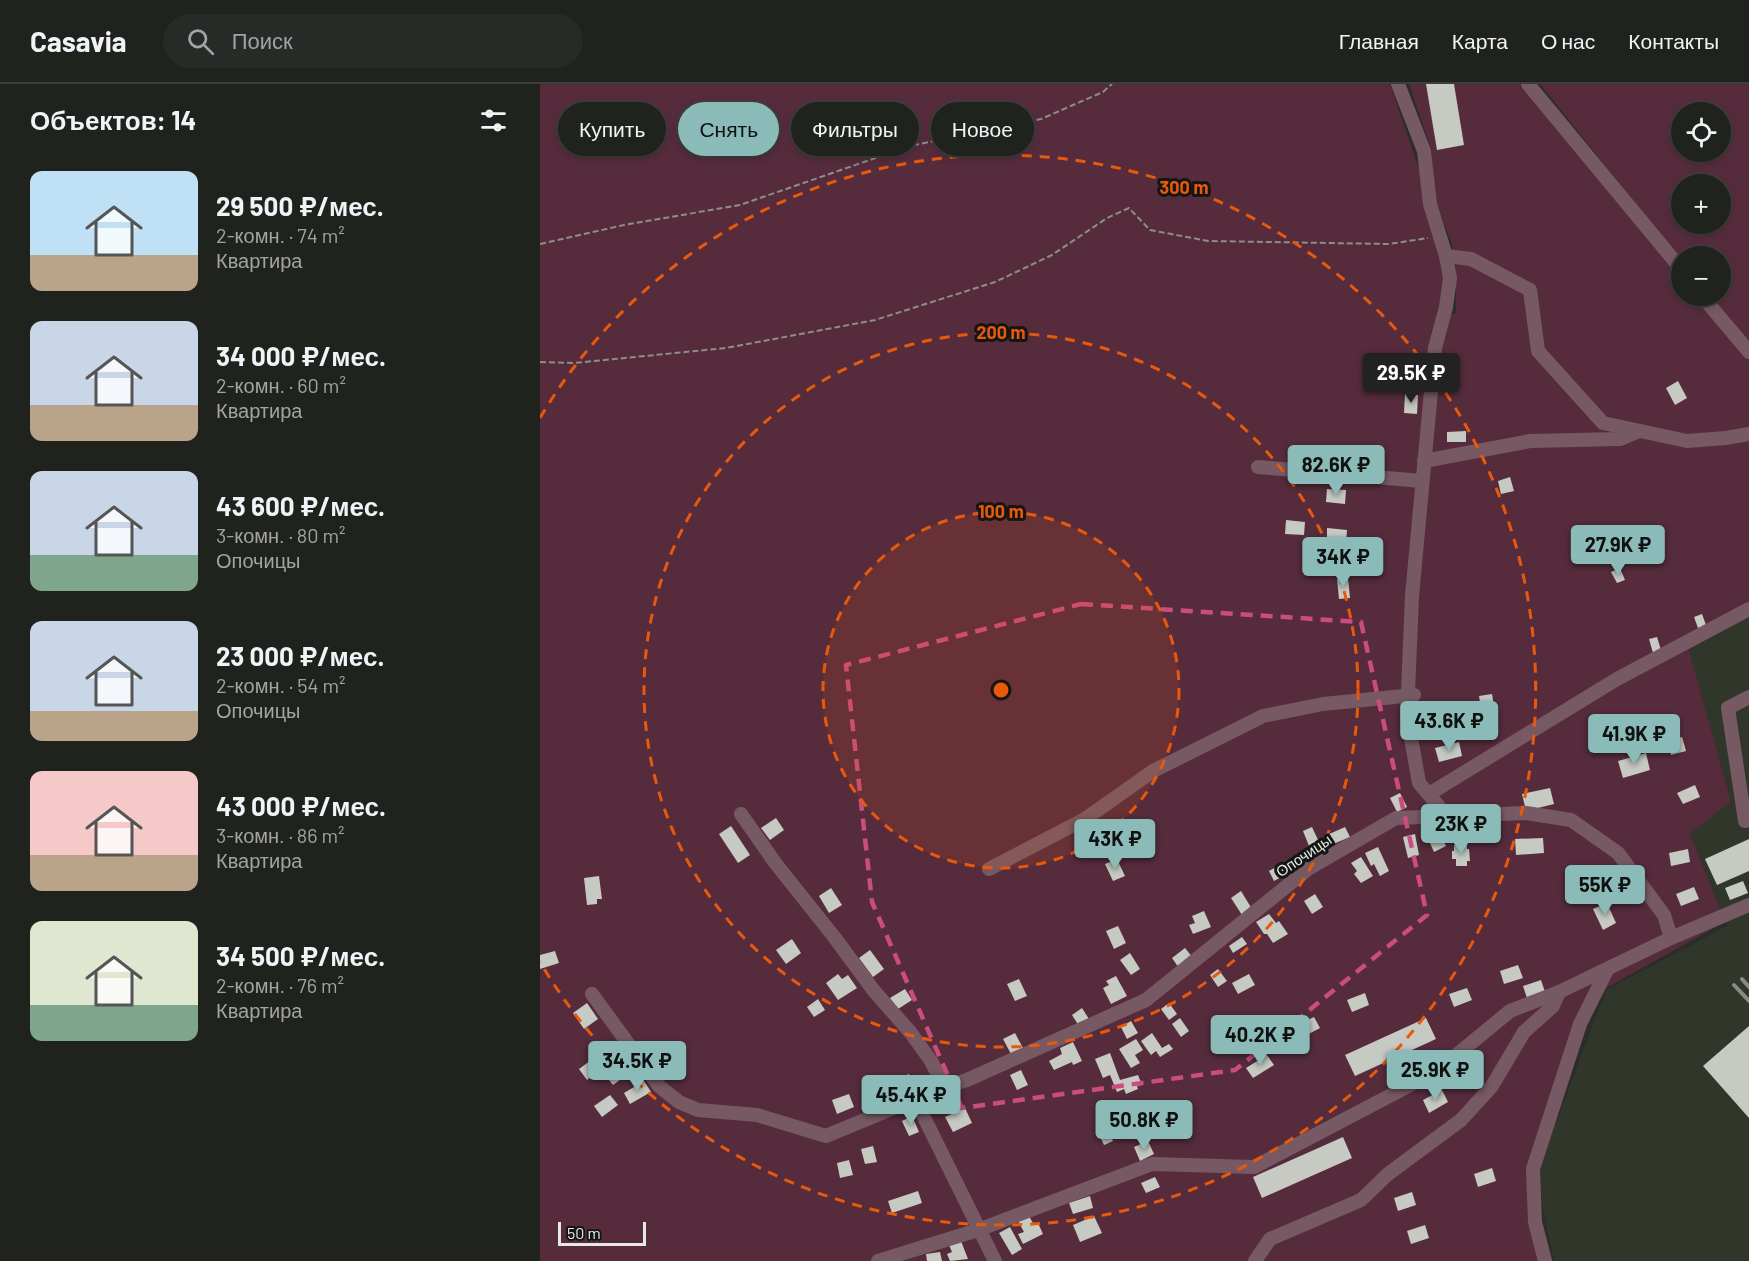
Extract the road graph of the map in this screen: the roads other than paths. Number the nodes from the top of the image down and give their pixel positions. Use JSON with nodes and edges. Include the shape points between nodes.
{"nodes":[{"id":1,"x":1398,"y":84,"type":"edge"},
{"id":2,"x":1528,"y":84,"type":"edge"},
{"id":3,"x":1446,"y":256,"type":"junction"},
{"id":4,"x":1671,"y":257,"type":"edge"},
{"id":5,"x":1710,"y":306,"type":"edge"},
{"id":6,"x":1749,"y":352,"type":"edge"},
{"id":7,"x":1639,"y":431,"type":"junction"},
{"id":8,"x":1749,"y":434,"type":"edge"},
{"id":9,"x":1424,"y":461,"type":"junction"},
{"id":10,"x":1258,"y":466,"type":"dead end"},
{"id":11,"x":1422,"y":481,"type":"junction"},
{"id":12,"x":1749,"y":609,"type":"edge"},
{"id":13,"x":1412,"y":695,"type":"junction"},
{"id":14,"x":1749,"y":697,"type":"edge"},
{"id":15,"x":1429,"y":794,"type":"junction"},
{"id":16,"x":741,"y":814,"type":"dead end"},
{"id":17,"x":1446,"y":816,"type":"junction"},
{"id":18,"x":1749,"y":819,"type":"edge"},
{"id":19,"x":989,"y":869,"type":"dead end"},
{"id":20,"x":1749,"y":905,"type":"edge"},
{"id":21,"x":1671,"y":938,"type":"junction"},
{"id":22,"x":1607,"y":970,"type":"junction"},
{"id":23,"x":1558,"y":992,"type":"junction"},
{"id":24,"x":592,"y":994,"type":"dead end"},
{"id":25,"x":944,"y":1087,"type":"junction"},
{"id":26,"x":915,"y":1099,"type":"junction"},
{"id":27,"x":978,"y":1230,"type":"junction"},
{"id":28,"x":878,"y":1261,"type":"edge"},
{"id":29,"x":995,"y":1261,"type":"edge"},
{"id":30,"x":1255,"y":1261,"type":"edge"},
{"id":31,"x":1545,"y":1261,"type":"edge"}],
"edges":[{"from":1,"to":3,"type":"street","via":[[1424,152],[1430,204]]},
{"from":2,"to":4,"type":"street"},
{"from":3,"to":7,"type":"street","via":[[1471,259],[1530,290],[1538,351],[1603,423]]},
{"from":3,"to":9,"type":"street","via":[[1450,278],[1435,348]]},
{"from":5,"to":6,"type":"street"},
{"from":7,"to":8,"type":"street","via":[[1687,441]]},
{"from":7,"to":9,"type":"street","via":[[1620,439],[1530,441]]},
{"from":9,"to":11,"type":"street"},
{"from":10,"to":11,"type":"street"},
{"from":11,"to":13,"type":"street","via":[[1412,596]]},
{"from":12,"to":15,"type":"street","via":[[1617,680]]},
{"from":13,"to":15,"type":"street","via":[[1407,715],[1412,752],[1419,783]]},
{"from":13,"to":19,"type":"street","via":[[1323,704],[1263,716],[1153,771],[1085,819]]},
{"from":14,"to":18,"type":"street","via":[[1728,708],[1745,821]]},
{"from":15,"to":17,"type":"street"},
{"from":16,"to":25,"type":"street","via":[[874,991],[911,1033]]},
{"from":17,"to":21,"type":"street","name":"Опочицы","via":[[1526,813],[1571,820],[1618,853],[1664,915]]},
{"from":17,"to":25,"type":"street","name":"Опочицы","via":[[1396,818],[1308,869],[1146,1000]]},
{"from":20,"to":21,"type":"street"},
{"from":21,"to":22,"type":"street"},
{"from":22,"to":23,"type":"street"},
{"from":22,"to":31,"type":"street","via":[[1580,1024],[1533,1169],[1535,1222]]},
{"from":23,"to":27,"type":"street","via":[[1510,1011],[1437,1071],[1254,1167],[1152,1164]]},
{"from":23,"to":30,"type":"street","via":[[1553,1006],[1524,1032],[1492,1086],[1461,1120],[1388,1174],[1361,1200],[1270,1239]]},
{"from":24,"to":26,"type":"street","name":"Опочицы","via":[[659,1086],[679,1102],[698,1110],[757,1115],[826,1136]]},
{"from":25,"to":26,"type":"street","name":"Опочицы"},
{"from":26,"to":27,"type":"street"},
{"from":27,"to":28,"type":"street"},
{"from":27,"to":29,"type":"street"}]}
